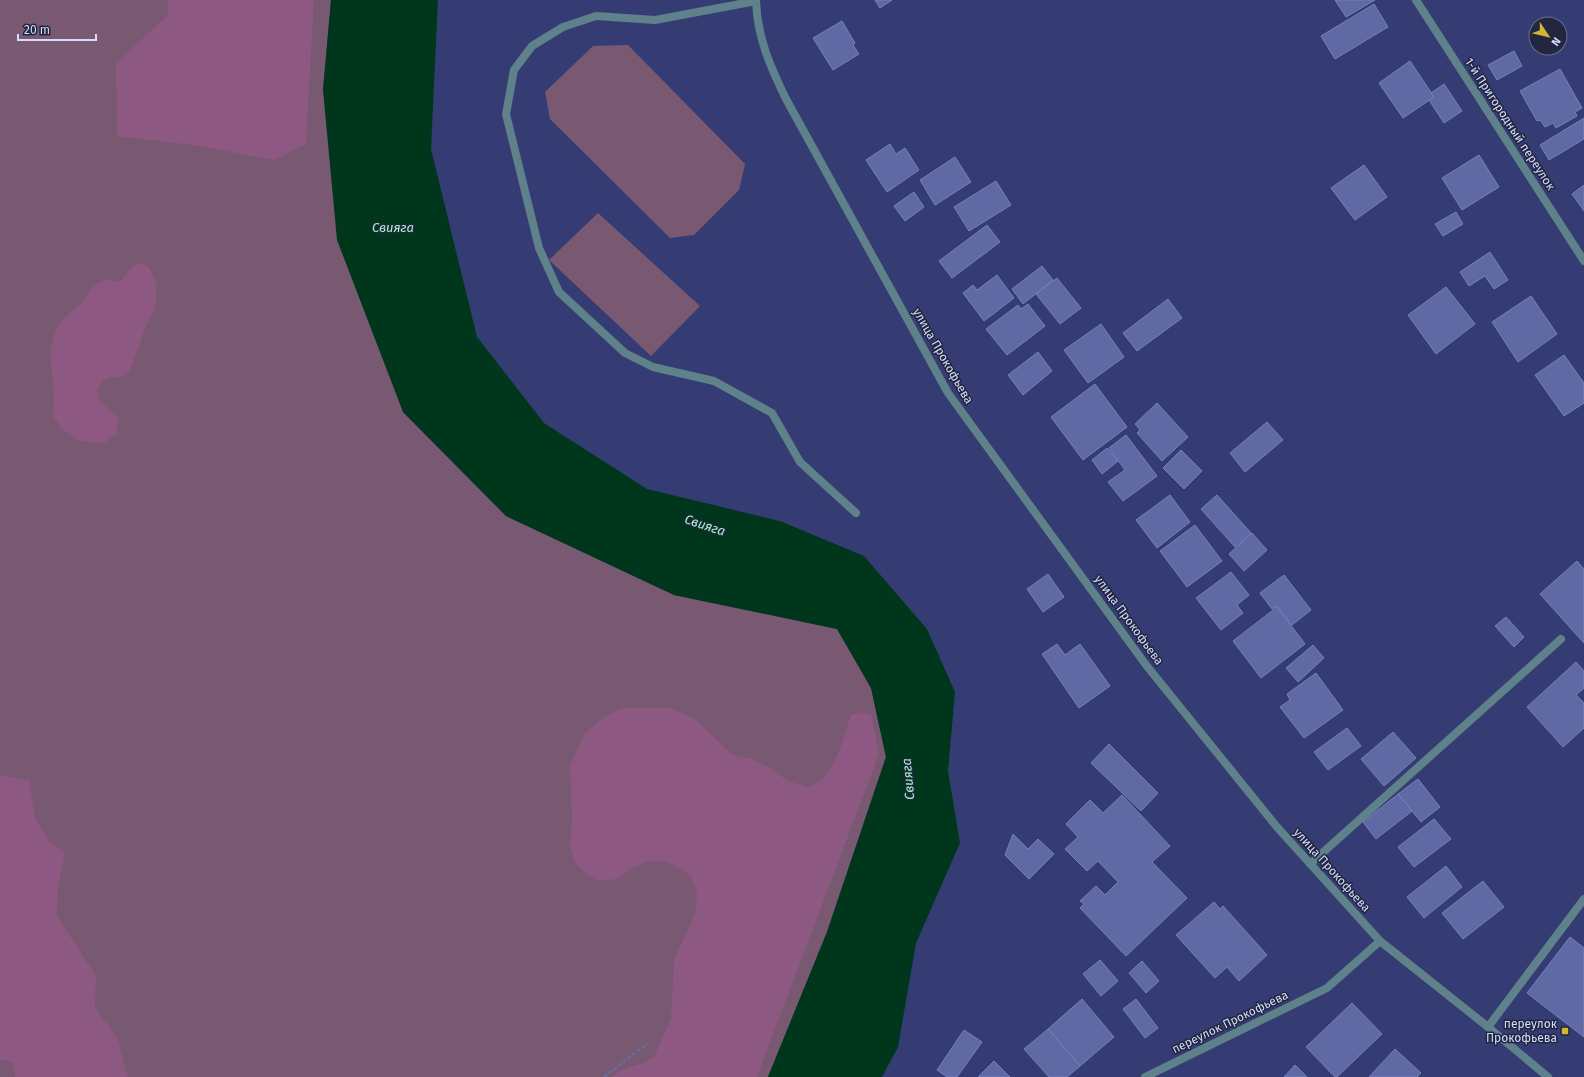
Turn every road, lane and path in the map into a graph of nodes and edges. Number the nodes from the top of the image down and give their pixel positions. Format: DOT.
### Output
graph roads {
  1 [pos="756,0"];
  2 [pos="1416,0"];
  3 [pos="1584,261"];
  4 [pos="856,513"];
  5 [pos="1561,639"];
  6 [pos="1310,864"];
  7 [pos="1584,899"];
  8 [pos="1380,941"];
  9 [pos="1488,1027"];
  10 [pos="648,1043"];
  11 [pos="604,1077"];
  12 [pos="1145,1077"];
  13 [pos="1548,1077"];
  1 -- 4 [label="street"];
  1 -- 6 [label="street, улица Прокофьева"];
  2 -- 3 [label="street, 1-й Пригородный переулок"];
  5 -- 6 [label="street"];
  6 -- 8 [label="street, улица Прокофьева"];
  7 -- 9 [label="street"];
  8 -- 9 [label="street, улица Прокофьева"];
  8 -- 12 [label="street, переулок Прокофьева"];
  9 -- 13 [label="street, улица Прокофьева"];
  10 -- 11 [label="path"];
}
